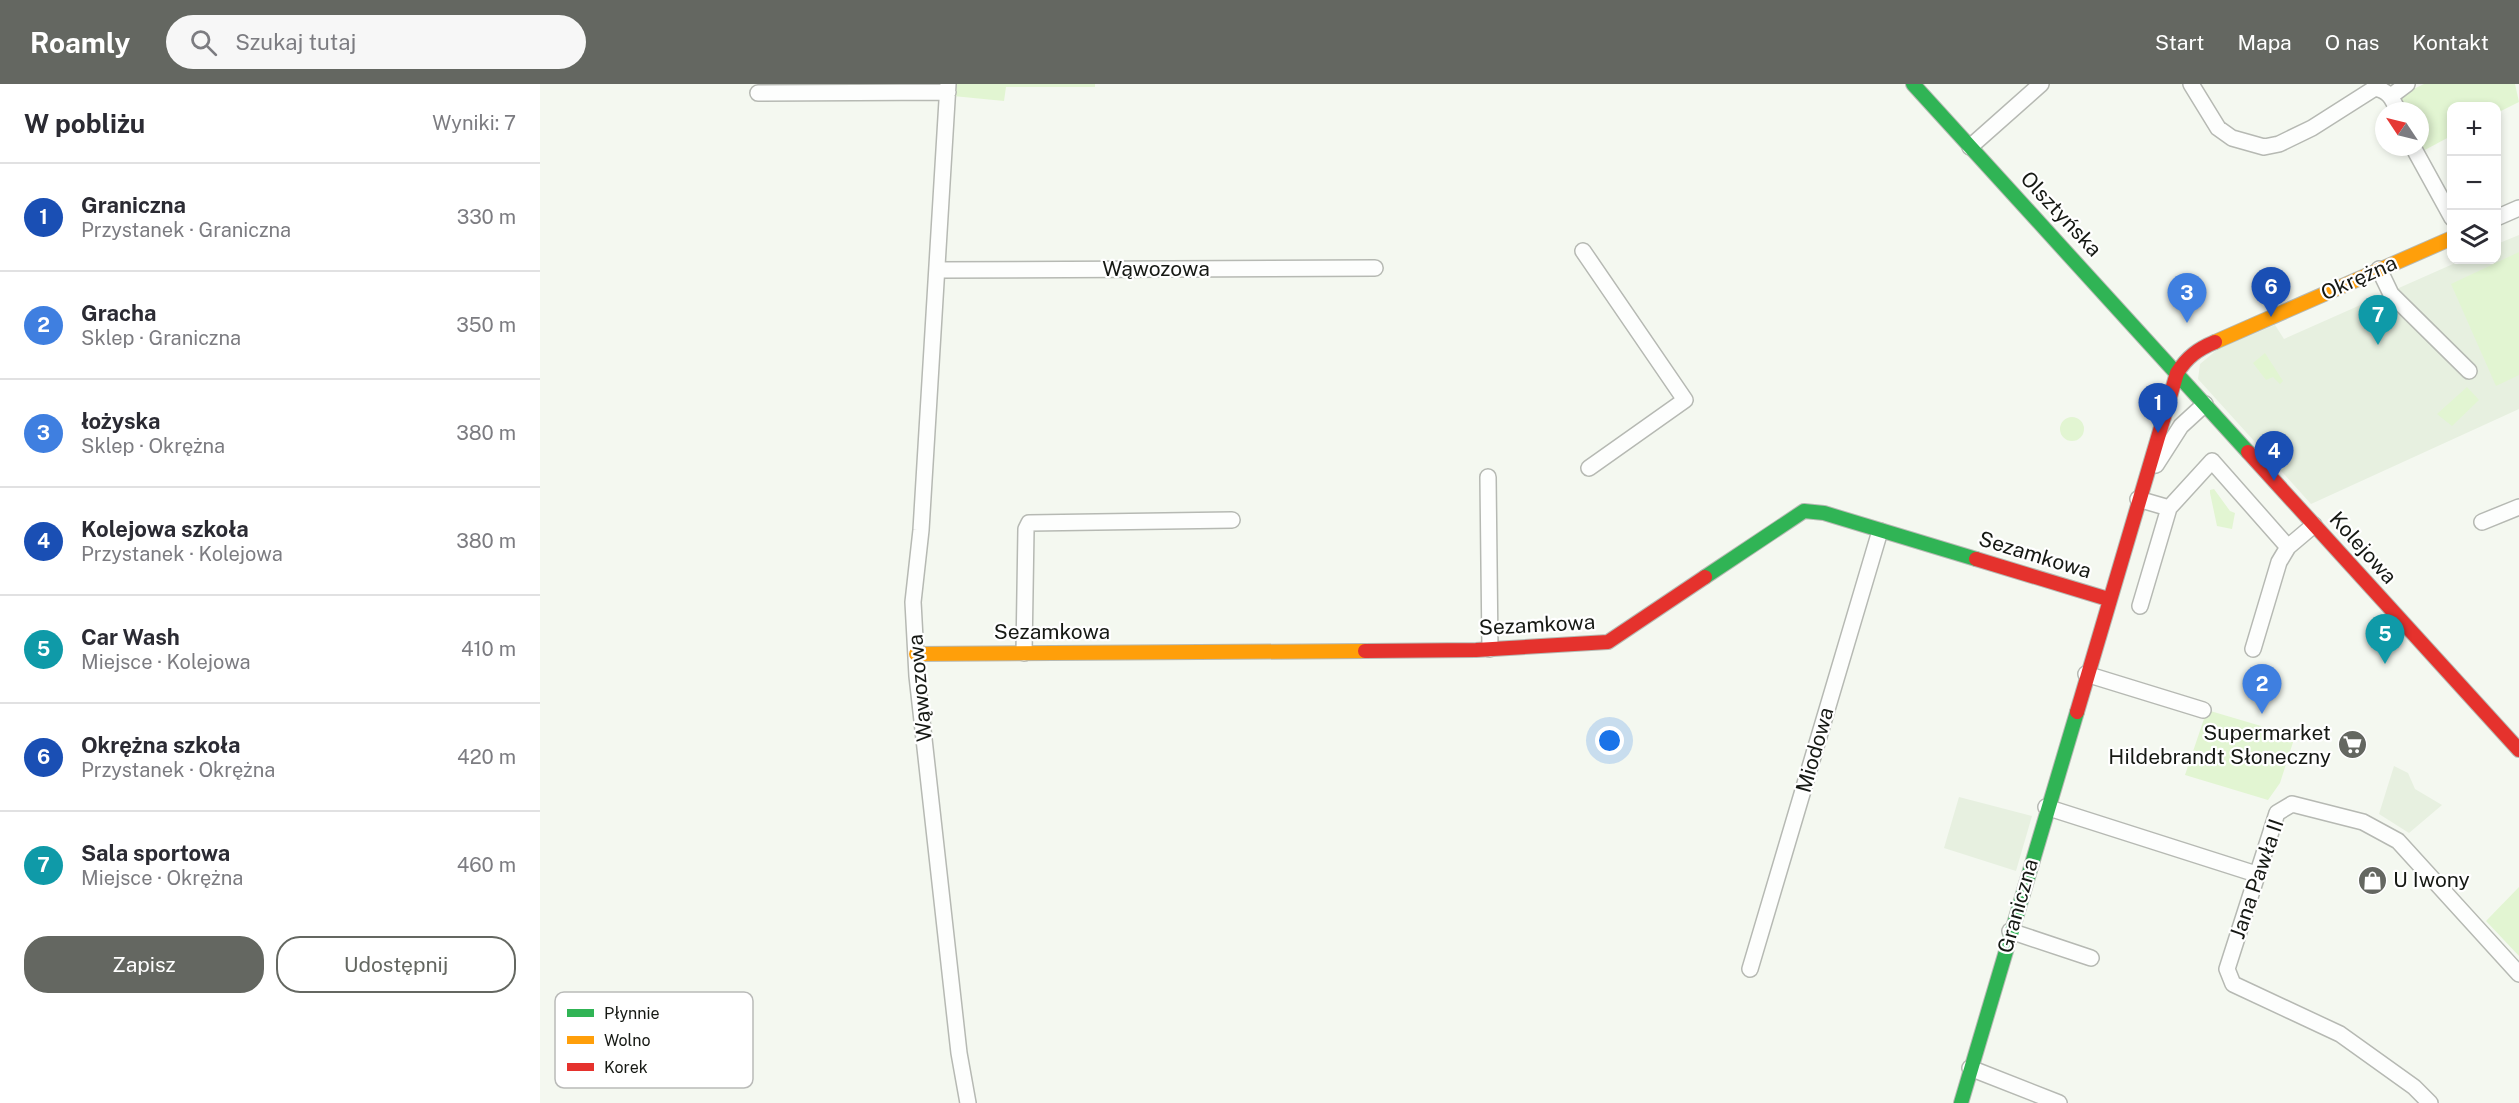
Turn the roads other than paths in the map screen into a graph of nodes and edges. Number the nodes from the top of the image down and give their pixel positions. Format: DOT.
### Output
graph roads {
  1 [pos="1913,84"];
  2 [pos="2041,84"];
  3 [pos="2191,84"];
  4 [pos="2407,84"];
  5 [pos="948,88"];
  6 [pos="2362,90"];
  7 [pos="758,93"];
  8 [pos="2391,96"];
  9 [pos="2394,102"];
  10 [pos="1970,147"];
  11 [pos="2418,156"];
  12 [pos="2519,208"];
  13 [pos="2447,211"];
  14 [pos="2501,216"];
  15 [pos="2447,240"];
  16 [pos="1583,251"];
  17 [pos="1375,268"];
  18 [pos="2379,269"];
  19 [pos="937,270"];
  20 [pos="2469,371"];
  21 [pos="2177,374"];
  22 [pos="2205,404"];
  23 [pos="1588,468"];
  24 [pos="1488,477"];
  25 [pos="2139,495"];
  26 [pos="2519,507"];
  27 [pos="2169,508"];
  28 [pos="1232,520"];
  29 [pos="2482,522"];
  30 [pos="2314,525"];
  31 [pos="1880,531"];
  32 [pos="2288,547"];
  33 [pos="2108,599"];
  34 [pos="2140,606"];
  35 [pos="1490,649"];
  36 [pos="2253,649"];
  37 [pos="1024,653"];
  38 [pos="916,654"];
  39 [pos="2086,674"];
  40 [pos="2203,711"];
  41 [pos="2519,750"];
  42 [pos="2046,807"];
  43 [pos="2256,874"];
  44 [pos="2010,931"];
  45 [pos="2091,958"];
  46 [pos="1750,969"];
  47 [pos="2519,974"];
  48 [pos="1970,1068"];
  49 [pos="968,1103"];
  50 [pos="1961,1103"];
  51 [pos="2059,1103"];
  52 [pos="2430,1103"];
  1 -- 10 [label="street, Olsztyńska"];
  2 -- 10 [label="street"];
  3 -- 6 [label="street"];
  4 -- 8 [label="street"];
  5 -- 7 [label="street, Wąwozowa"];
  5 -- 19 [label="street, Wąwozowa"];
  6 -- 8 [label="street"];
  8 -- 9 [label="street"];
  10 -- 21 [label="street, Olsztyńska"];
  11 -- 13 [label="street"];
  12 -- 14 [label="street"];
  15 -- 18 [label="street, Okrężna"];
  16 -- 23 [label="street"];
  17 -- 19 [label="street, Wąwozowa"];
  18 -- 20 [label="street"];
  18 -- 21 [label="street, Okrężna"];
  19 -- 38 [label="street, Wąwozowa"];
  21 -- 22 [label="street, Kolejowa"];
  21 -- 25 [label="street, Graniczna"];
  22 -- 25 [label="street, Graniczna"];
  22 -- 30 [label="street, Kolejowa"];
  24 -- 35 [label="street"];
  25 -- 27 [label="street"];
  25 -- 33 [label="street, Graniczna"];
  26 -- 29 [label="street"];
  27 -- 32 [label="street"];
  27 -- 34 [label="street"];
  28 -- 37 [label="street"];
  30 -- 32 [label="street"];
  30 -- 41 [label="street, Kolejowa"];
  31 -- 33 [label="street, Sezamkowa"];
  31 -- 35 [label="street, Sezamkowa"];
  31 -- 46 [label="street, Miodowa"];
  32 -- 36 [label="street"];
  33 -- 39 [label="street, Graniczna"];
  35 -- 37 [label="street, Sezamkowa"];
  37 -- 38 [label="street, Sezamkowa"];
  38 -- 49 [label="street, Wąwozowa"];
  39 -- 40 [label="street"];
  39 -- 42 [label="street, Graniczna"];
  42 -- 43 [label="street"];
  42 -- 44 [label="street, Graniczna"];
  43 -- 47 [label="street, Jana Pawła II"];
  43 -- 52 [label="street, Jana Pawła II"];
  44 -- 45 [label="street"];
  44 -- 48 [label="street, Graniczna"];
  48 -- 50 [label="street, Graniczna"];
  48 -- 51 [label="street"];
}
